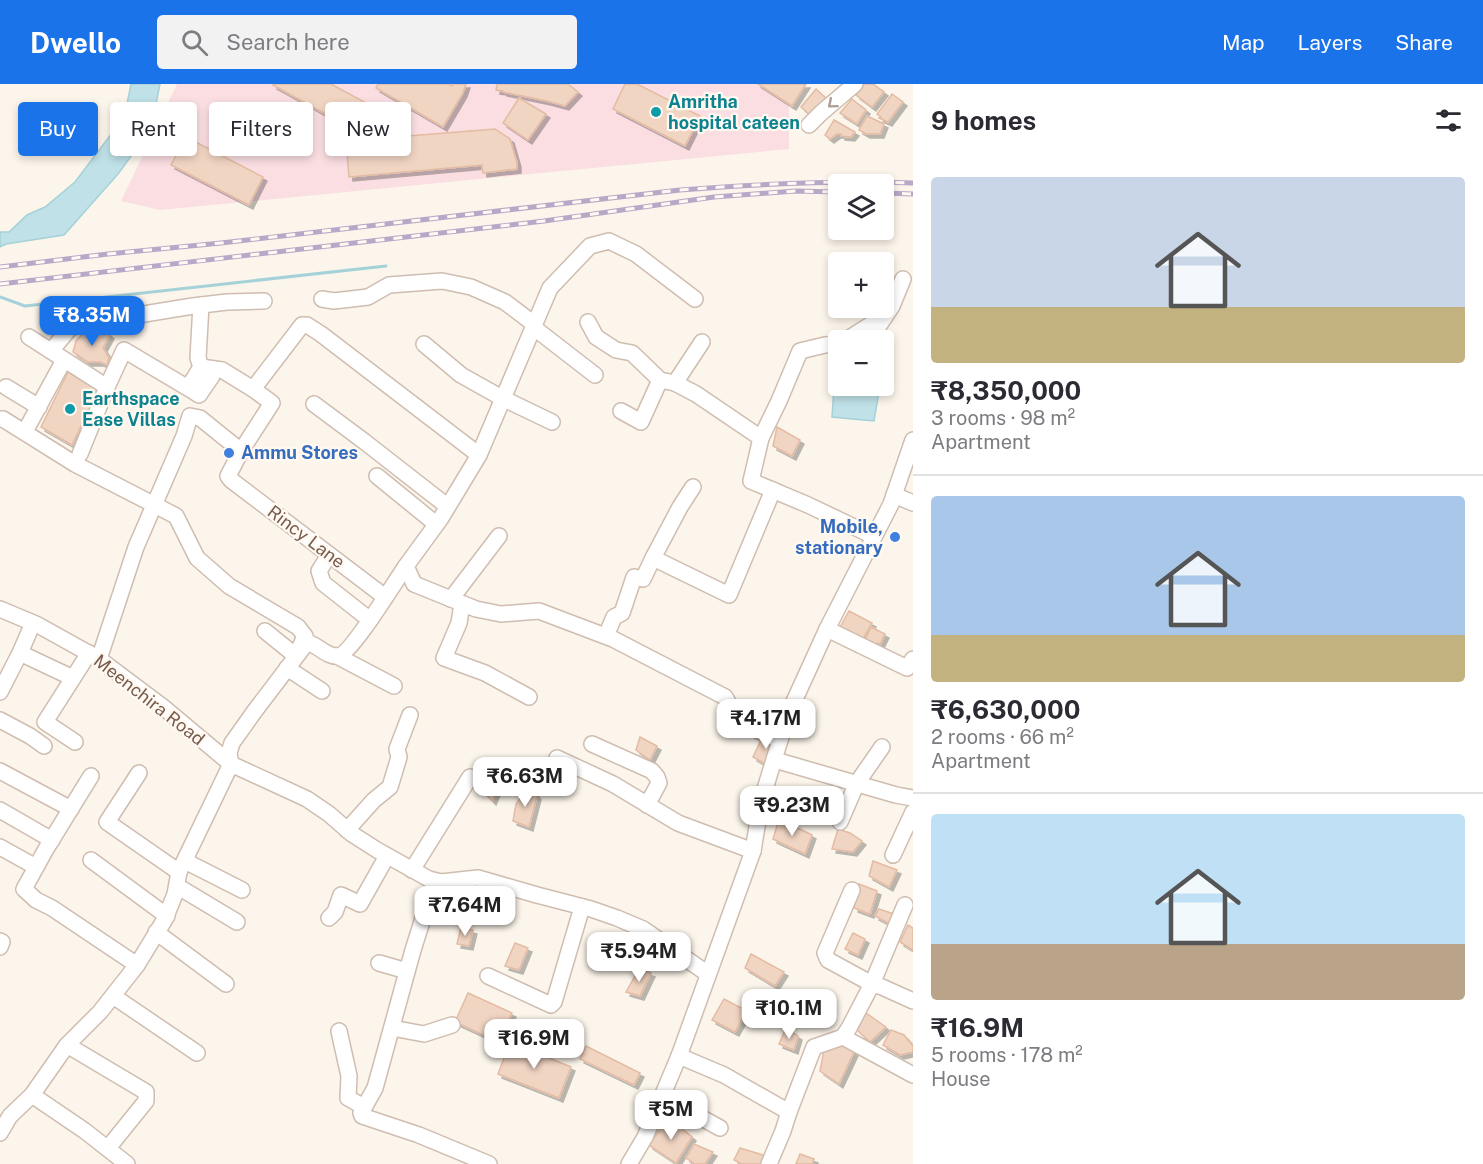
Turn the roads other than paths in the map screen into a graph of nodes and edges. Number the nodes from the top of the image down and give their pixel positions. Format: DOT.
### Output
graph roads {
  1 [pos="855,84"];
  2 [pos="809,125"];
  3 [pos="903,279"];
  4 [pos="322,299"];
  5 [pos="695,299"];
  6 [pos="264,301"];
  7 [pos="201,305"];
  8 [pos="588,322"];
  9 [pos="533,325"];
  10 [pos="865,330"];
  11 [pos="29,337"];
  12 [pos="702,342"];
  13 [pos="424,344"];
  14 [pos="828,345"];
  15 [pos="51,351"];
  16 [pos="64,360"];
  17 [pos="207,368"];
  18 [pos="596,375"];
  19 [pos="668,381"];
  20 [pos="6,387"];
  21 [pos="107,387"];
  22 [pos="253,389"];
  23 [pos="502,398"];
  24 [pos="314,404"];
  25 [pos="39,407"];
  26 [pos="621,411"];
  27 [pos="0,419"];
  28 [pos="552,422"];
  29 [pos="28,426"];
  30 [pos="761,438"];
  31 [pos="913,440"];
  32 [pos="241,451"];
  33 [pos="80,454"];
  34 [pos="479,455"];
  35 [pos="377,476"];
  36 [pos="693,487"];
  37 [pos="773,490"];
  38 [pos="894,495"];
  39 [pos="913,502"];
  40 [pos="154,505"];
  41 [pos="447,506"];
  42 [pos="436,524"];
  43 [pos="499,536"];
  44 [pos="873,536"];
  45 [pos="329,555"];
  46 [pos="653,558"];
  47 [pos="406,566"];
  48 [pos="385,597"];
  49 [pos="457,601"];
  50 [pos="0,609"];
  51 [pos="370,620"];
  52 [pos="33,623"];
  53 [pos="827,629"];
  54 [pos="265,632"];
  55 [pos="606,636"];
  56 [pos="20,652"];
  57 [pos="94,656"];
  58 [pos="337,656"];
  59 [pos="292,662"];
  60 [pos="6,666"];
  61 [pos="911,667"];
  62 [pos="73,678"];
  63 [pos="394,686"];
  64 [pos="322,691"];
  65 [pos="0,692"];
  66 [pos="529,697"];
  67 [pos="410,715"];
  68 [pos="0,720"];
  69 [pos="780,740"];
  70 [pos="75,742"];
  71 [pos="592,744"];
  72 [pos="44,746"];
  73 [pos="882,747"];
  74 [pos="557,758"];
  75 [pos="775,760"];
  76 [pos="231,764"];
  77 [pos="0,771"];
  78 [pos="139,773"];
  79 [pos="91,776"];
  80 [pos="470,777"];
  81 [pos="858,783"];
  82 [pos="913,798"];
  83 [pos="647,805"];
  84 [pos="71,809"];
  85 [pos="0,810"];
  86 [pos="913,812"];
  87 [pos="840,822"];
  88 [pos="348,830"];
  89 [pos="52,840"];
  90 [pos="0,847"];
  91 [pos="753,852"];
  92 [pos="893,855"];
  93 [pos="387,856"];
  94 [pos="91,860"];
  95 [pos="36,867"];
  96 [pos="412,870"];
  97 [pos="180,873"];
  98 [pos="441,882"];
  99 [pos="242,890"];
  100 [pos="852,890"];
  101 [pos="905,905"];
  102 [pos="582,907"];
  103 [pos="166,916"];
  104 [pos="329,918"];
  105 [pos="237,922"];
  106 [pos="156,932"];
  107 [pos="0,941"];
  108 [pos="0,947"];
  109 [pos="379,963"];
  110 [pos="137,965"];
  111 [pos="407,971"];
  112 [pos="708,974"];
  113 [pos="488,976"];
  114 [pos="226,984"];
  115 [pos="872,984"];
  116 [pos="113,996"];
  117 [pos="913,1001"];
  118 [pos="452,1025"];
  119 [pos="392,1028"];
  120 [pos="339,1031"];
  121 [pos="843,1037"];
  122 [pos="67,1045"];
  123 [pos="197,1053"];
  124 [pos="679,1056"];
  125 [pos="913,1075"];
  126 [pos="32,1095"];
  127 [pos="662,1096"];
  128 [pos="364,1107"];
  129 [pos="789,1112"];
  130 [pos="5,1113"];
  131 [pos="720,1128"];
  132 [pos="0,1133"];
  133 [pos="108,1148"];
  134 [pos="127,1164"];
  135 [pos="489,1164"];
  136 [pos="629,1164"];
  137 [pos="769,1164"];
  1 -- 2 [label="street, one-way"];
  3 -- 10 [label="street"];
  4 -- 9 [label="street"];
  5 -- 9 [label="street"];
  6 -- 7 [label="street"];
  7 -- 15 [label="street"];
  7 -- 17 [label="street"];
  8 -- 19 [label="street"];
  9 -- 18 [label="street"];
  9 -- 23 [label="street"];
  11 -- 15 [label="street"];
  12 -- 19 [label="street"];
  13 -- 23 [label="street"];
  14 -- 30 [label="street"];
  15 -- 16 [label="street"];
  16 -- 21 [label="street"];
  16 -- 25 [label="street"];
  17 -- 21 [label="street"];
  17 -- 22 [label="street"];
  19 -- 26 [label="street"];
  19 -- 30 [label="street"];
  20 -- 25 [label="street"];
  21 -- 33 [label="street"];
  22 -- 32 [label="street"];
  22 -- 34 [label="street"];
  23 -- 28 [label="street"];
  23 -- 34 [label="street"];
  24 -- 41 [label="street"];
  25 -- 29 [label="street"];
  27 -- 40 [label="street"];
  30 -- 37 [label="street"];
  31 -- 38 [label="street"];
  32 -- 40 [label="street"];
  32 -- 45 [label="street, Rincy Lane"];
  34 -- 41 [label="street"];
  35 -- 42 [label="street"];
  36 -- 46 [label="street"];
  37 -- 44 [label="street"];
  37 -- 46 [label="street"];
  38 -- 39 [label="street"];
  38 -- 44 [label="street"];
  40 -- 57 [label="street"];
  40 -- 59 [label="street"];
  41 -- 42 [label="street"];
  42 -- 47 [label="street"];
  43 -- 49 [label="street"];
  44 -- 53 [label="street"];
  45 -- 48 [label="street, Rincy Lane"];
  45 -- 51 [label="street"];
  46 -- 55 [label="street"];
  47 -- 48 [label="street"];
  47 -- 49 [label="street"];
  48 -- 51 [label="street"];
  49 -- 55 [label="street"];
  49 -- 66 [label="street"];
  50 -- 52 [label="street, Meenchira Road"];
  51 -- 58 [label="street"];
  52 -- 56 [label="street"];
  52 -- 57 [label="street, Meenchira Road"];
  53 -- 61 [label="street"];
  53 -- 69 [label="street"];
  54 -- 59 [label="street"];
  55 -- 69 [label="street"];
  56 -- 60 [label="street"];
  56 -- 62 [label="street"];
  57 -- 62 [label="street"];
  57 -- 76 [label="street, Meenchira Road"];
  58 -- 59 [label="street"];
  58 -- 63 [label="street"];
  59 -- 64 [label="street"];
  59 -- 76 [label="street"];
  60 -- 65 [label="street"];
  62 -- 70 [label="street"];
  67 -- 88 [label="street"];
  68 -- 72 [label="street"];
  69 -- 75 [label="street"];
  71 -- 83 [label="street"];
  73 -- 81 [label="street"];
  74 -- 83 [label="street"];
  75 -- 81 [label="street"];
  75 -- 91 [label="street"];
  76 -- 88 [label="street, Meenchira Road"];
  76 -- 97 [label="street"];
  77 -- 84 [label="street"];
  78 -- 97 [label="street"];
  79 -- 84 [label="street"];
  80 -- 96 [label="street"];
  81 -- 82 [label="street"];
  81 -- 87 [label="street"];
  83 -- 91 [label="street"];
  84 -- 89 [label="street"];
  85 -- 89 [label="street"];
  86 -- 92 [label="street"];
  88 -- 93 [label="street, Meenchira Road"];
  89 -- 95 [label="street"];
  90 -- 95 [label="street"];
  91 -- 112 [label="street"];
  93 -- 96 [label="street, Meenchira Road"];
  93 -- 104 [label="street"];
  94 -- 103 [label="street"];
  95 -- 110 [label="street"];
  96 -- 98 [label="street, Meenchira Road"];
  97 -- 99 [label="street"];
  97 -- 103 [label="street"];
  97 -- 105 [label="street"];
  98 -- 102 [label="street"];
  98 -- 111 [label="street"];
  100 -- 115 [label="street"];
  101 -- 115 [label="street"];
  102 -- 112 [label="street"];
  102 -- 113 [label="street"];
  103 -- 106 [label="street"];
  106 -- 110 [label="street"];
  106 -- 114 [label="street"];
  107 -- 108 [label="street"];
  109 -- 111 [label="street"];
  110 -- 116 [label="street"];
  111 -- 119 [label="street"];
  112 -- 124 [label="street"];
  115 -- 117 [label="street"];
  115 -- 121 [label="street"];
  116 -- 122 [label="street"];
  116 -- 123 [label="street"];
  118 -- 119 [label="street"];
  119 -- 128 [label="street"];
  120 -- 128 [label="street"];
  121 -- 125 [label="street"];
  121 -- 129 [label="street"];
  122 -- 126 [label="street"];
  122 -- 133 [label="street"];
  124 -- 127 [label="street"];
  124 -- 129 [label="street"];
  126 -- 130 [label="street"];
  126 -- 133 [label="street"];
  127 -- 131 [label="street"];
  127 -- 136 [label="street"];
  128 -- 135 [label="street"];
  129 -- 137 [label="street"];
  130 -- 132 [label="street"];
  133 -- 134 [label="street"];
}
